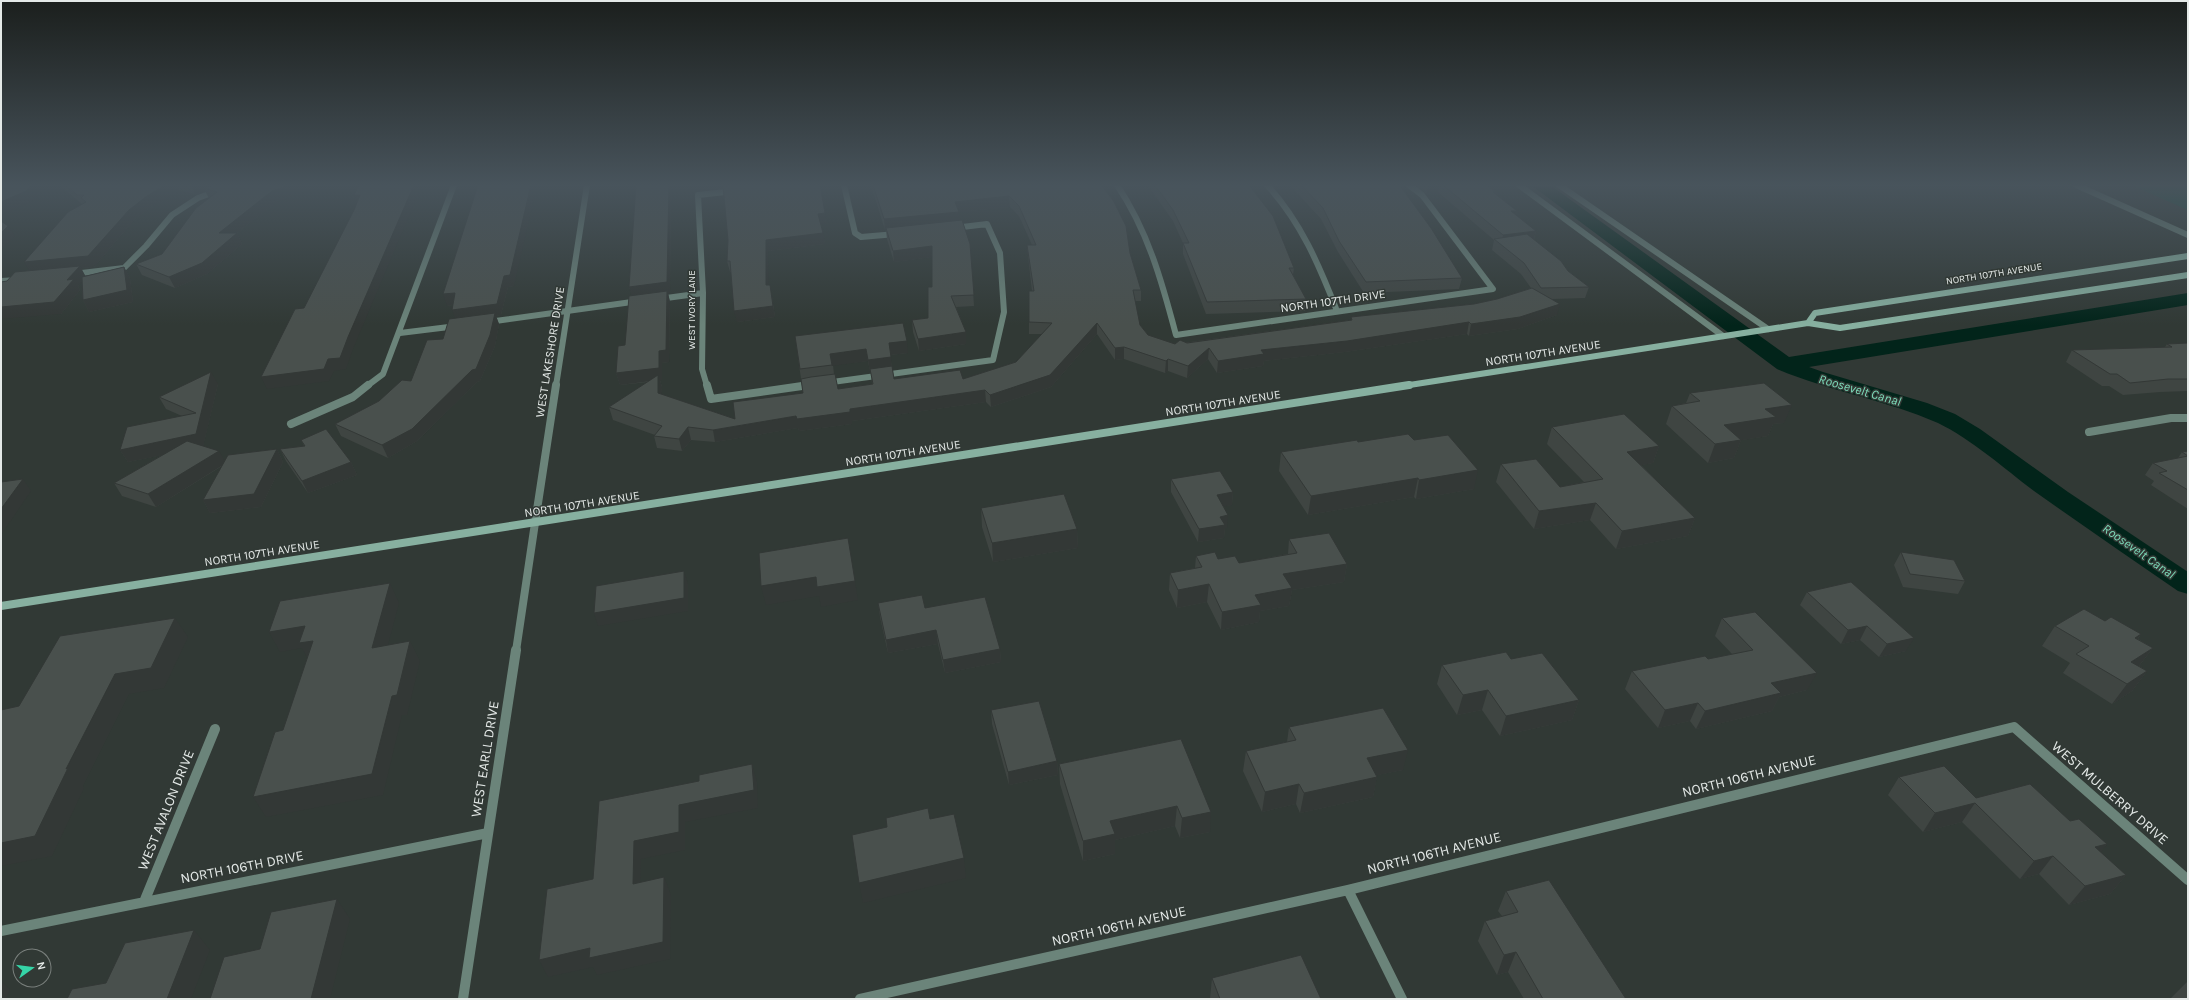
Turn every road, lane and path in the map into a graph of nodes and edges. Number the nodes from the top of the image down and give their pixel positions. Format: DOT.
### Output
graph roads {
  1 [pos="158,232"];
  2 [pos="437,232"];
  3 [pos="580,232"];
  4 [pos="700,232"];
  5 [pos="855,232"];
  6 [pos="990,232"];
  7 [pos="1145,232"];
  8 [pos="1303,232"];
  9 [pos="1450,232"];
  10 [pos="1582,232"];
  11 [pos="1625,232"];
  12 [pos="900,233"];
  13 [pos="2188,256"];
  14 [pos="63,275"];
  15 [pos="2188,275"];
  16 [pos="24,279"];
  17 [pos="1,281"];
  18 [pos="703,293"];
  19 [pos="569,311"];
  20 [pos="1337,312"];
  21 [pos="477,323"];
  22 [pos="1808,323"];
  23 [pos="461,325"];
  24 [pos="1765,330"];
  25 [pos="400,333"];
  26 [pos="1723,336"];
  27 [pos="2188,418"];
  28 [pos="291,424"];
  29 [pos="2089,432"];
  30 [pos="535,523"];
  31 [pos="1,606"];
  32 [pos="2014,727"];
  33 [pos="215,729"];
  34 [pos="488,833"];
  35 [pos="2188,880"];
  36 [pos="1348,890"];
  37 [pos="144,902"];
  38 [pos="1,931"];
  39 [pos="463,999"];
  40 [pos="860,999"];
  41 [pos="1402,999"];
  1 -- 14 [label="street"];
  2 -- 25 [label="street"];
  3 -- 19 [label="street, WEST LAKESHORE DRIVE"];
  4 -- 18 [label="street, WEST IVORY LANE"];
  5 -- 12 [label="street"];
  6 -- 18 [label="street, WEST IVORY LANE"];
  7 -- 20 [label="street, NORTH 107TH DRIVE"];
  8 -- 20 [label="street"];
  9 -- 20 [label="street, NORTH 107TH DRIVE"];
  10 -- 26 [label="street"];
  11 -- 24 [label="street"];
  13 -- 22 [label="main road, NORTH 107TH AVENUE"];
  15 -- 22 [label="main road, NORTH 107TH AVENUE"];
  16 -- 17 [label="street"];
  18 -- 19 [label="street"];
  19 -- 21 [label="street"];
  19 -- 30 [label="street, WEST LAKESHORE DRIVE"];
  22 -- 24 [label="main road, NORTH 107TH AVENUE"];
  23 -- 25 [label="street"];
  24 -- 26 [label="main road, NORTH 107TH AVENUE"];
  25 -- 28 [label="street"];
  26 -- 30 [label="main road, NORTH 107TH AVENUE"];
  27 -- 29 [label="street"];
  30 -- 31 [label="main road, NORTH 107TH AVENUE"];
  30 -- 34 [label="street, WEST EARLL DRIVE"];
  32 -- 35 [label="street, WEST MULBERRY DRIVE"];
  32 -- 36 [label="street, NORTH 106TH AVENUE"];
  33 -- 37 [label="street, WEST AVALON DRIVE"];
  34 -- 37 [label="street, NORTH 106TH DRIVE"];
  34 -- 39 [label="street, WEST EARLL DRIVE"];
  36 -- 40 [label="street, NORTH 106TH AVENUE"];
  36 -- 41 [label="street"];
  37 -- 38 [label="street, NORTH 106TH DRIVE"];
}
